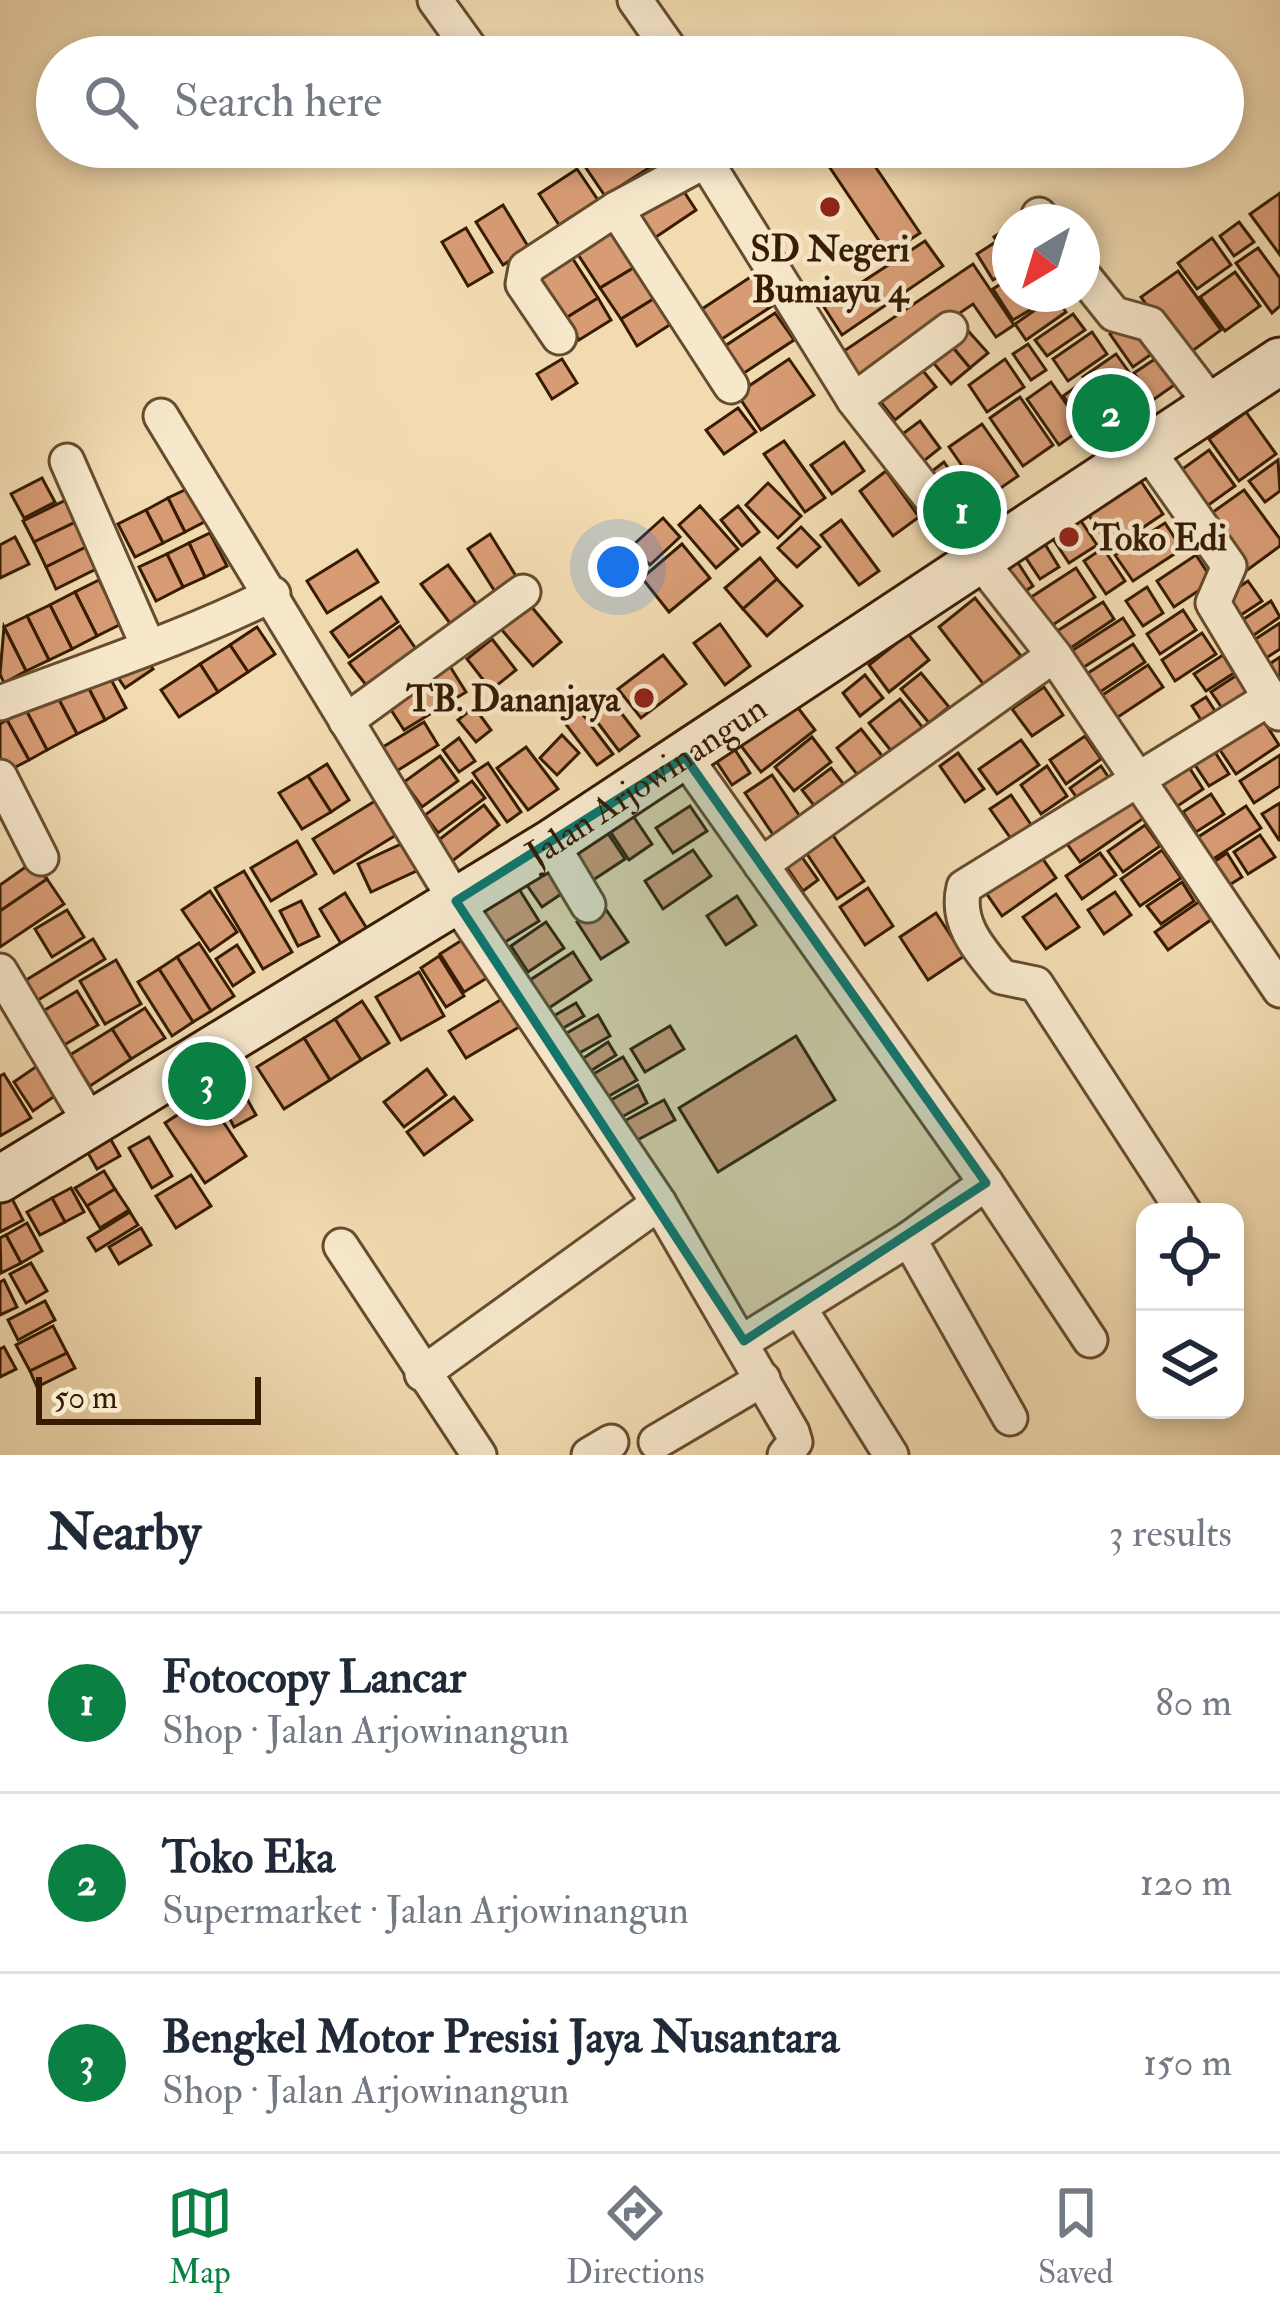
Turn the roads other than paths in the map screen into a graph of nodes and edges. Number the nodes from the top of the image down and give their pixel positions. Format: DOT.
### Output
graph roads {
  1 [pos="435,0"];
  2 [pos="635,0"];
  3 [pos="461,36"];
  4 [pos="660,36"];
  5 [pos="679,168"];
  6 [pos="710,168"];
  7 [pos="616,209"];
  8 [pos="1100,296"];
  9 [pos="950,328"];
  10 [pos="559,337"];
  11 [pos="1280,361"];
  12 [pos="730,386"];
  13 [pos="854,400"];
  14 [pos="1213,406"];
  15 [pos="161,416"];
  16 [pos="1145,448"];
  17 [pos="67,461"];
  18 [pos="981,563"];
  19 [pos="523,592"];
  20 [pos="273,594"];
  21 [pos="148,646"];
  22 [pos="1054,656"];
  23 [pos="0,703"];
  24 [pos="1275,707"];
  25 [pos="346,721"];
  26 [pos="685,757"];
  27 [pos="0,777"];
  28 [pos="1140,778"];
  29 [pos="551,843"];
  30 [pos="41,858"];
  31 [pos="761,865"];
  32 [pos="457,901"];
  33 [pos="588,905"];
  34 [pos="0,971"];
  35 [pos="1280,990"];
  36 [pos="91,1124"];
  37 [pos="0,1179"];
  38 [pos="986,1183"];
  39 [pos="659,1203"];
  40 [pos="1178,1203"];
  41 [pos="909,1239"];
  42 [pos="341,1246"];
  43 [pos="800,1309"];
  44 [pos="1090,1340"];
  45 [pos="744,1341"];
  46 [pos="422,1374"];
  47 [pos="763,1379"];
  48 [pos="1010,1418"];
  49 [pos="656,1442"];
  50 [pos="478,1455"];
  51 [pos="785,1455"];
  52 [pos="891,1455"];
  1 -- 3 [label="street"];
  2 -- 4 [label="street"];
  5 -- 7 [label="street"];
  6 -- 13 [label="street"];
  7 -- 10 [label="street"];
  7 -- 12 [label="street"];
  8 -- 14 [label="street"];
  9 -- 13 [label="street"];
  11 -- 14 [label="main road, Jalan Arjowinangun"];
  13 -- 18 [label="street"];
  14 -- 16 [label="main road, Jalan Arjowinangun"];
  15 -- 20 [label="street"];
  16 -- 18 [label="main road, Jalan Arjowinangun"];
  16 -- 24 [label="street"];
  17 -- 21 [label="street"];
  18 -- 22 [label="street"];
  18 -- 26 [label="main road, Jalan Arjowinangun"];
  19 -- 25 [label="street"];
  20 -- 21 [label="street"];
  20 -- 25 [label="street"];
  21 -- 23 [label="street"];
  22 -- 28 [label="street"];
  22 -- 31 [label="street"];
  24 -- 28 [label="street"];
  25 -- 32 [label="street"];
  26 -- 29 [label="main road, Jalan Arjowinangun"];
  26 -- 31 [label="street"];
  27 -- 30 [label="street"];
  28 -- 35 [label="street"];
  28 -- 40 [label="street"];
  29 -- 32 [label="main road, Jalan Arjowinangun"];
  29 -- 33 [label="street"];
  31 -- 38 [label="street"];
  32 -- 36 [label="main road, Jalan Arjowinangun"];
  32 -- 39 [label="street"];
  34 -- 36 [label="street"];
  36 -- 37 [label="main road, Jalan Arjowinangun"];
  38 -- 41 [label="street"];
  38 -- 44 [label="street"];
  39 -- 45 [label="street"];
  39 -- 46 [label="street"];
  41 -- 43 [label="street"];
  41 -- 48 [label="street"];
  42 -- 46 [label="street"];
  43 -- 45 [label="street"];
  43 -- 52 [label="street"];
  45 -- 47 [label="street"];
  46 -- 50 [label="street"];
  47 -- 49 [label="street"];
  47 -- 51 [label="street"];
}
